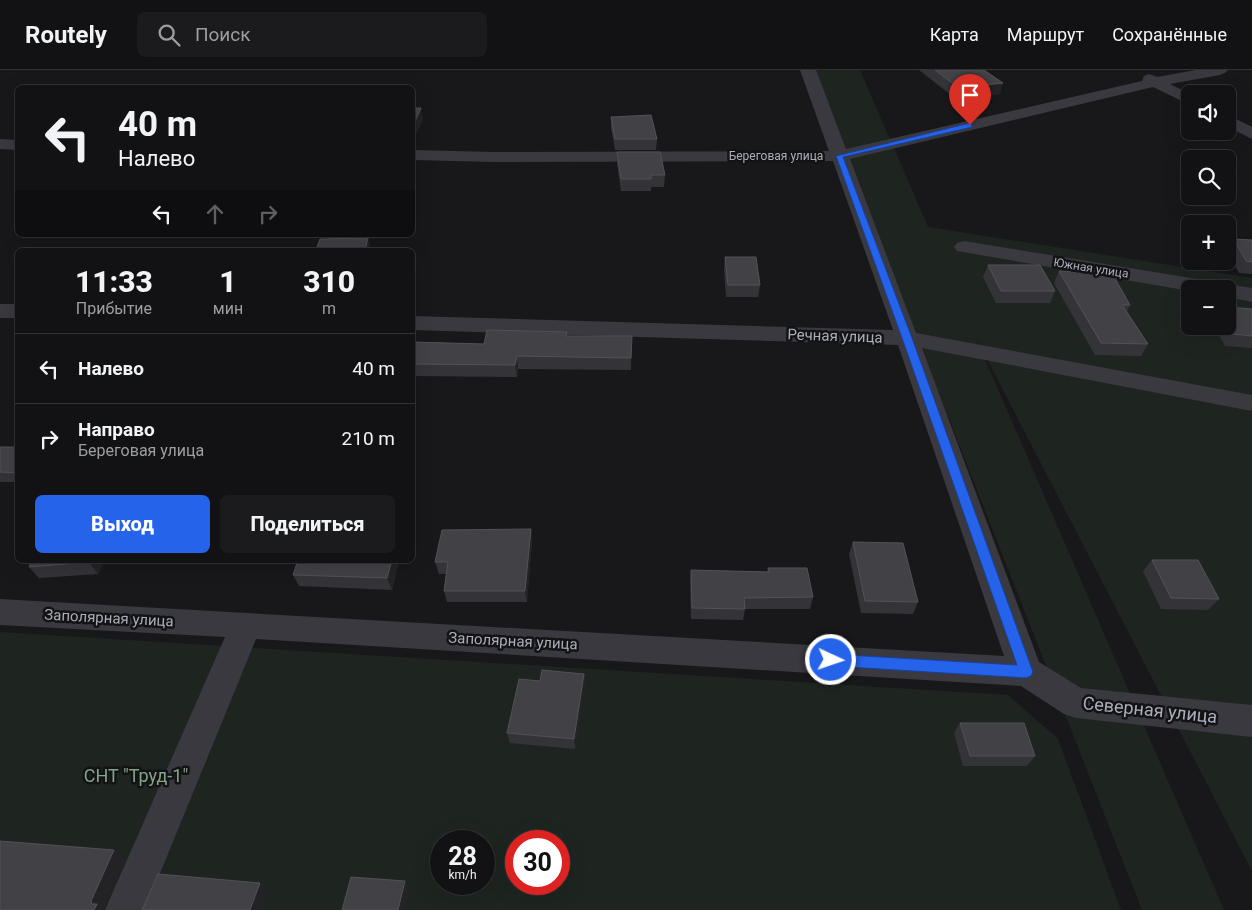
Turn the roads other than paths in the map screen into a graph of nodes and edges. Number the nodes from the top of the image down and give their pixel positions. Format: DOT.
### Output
graph roads {
  1 [pos="808,70"];
  2 [pos="1132,70"];
  3 [pos="1220,70"];
  4 [pos="1156,82"];
  5 [pos="1181,95"];
  6 [pos="1236,125"];
  7 [pos="1252,134"];
  8 [pos="0,144"];
  9 [pos="15,145"];
  10 [pos="415,155"];
  11 [pos="839,156"];
  12 [pos="964,247"];
  13 [pos="1181,283"];
  14 [pos="1236,292"];
  15 [pos="1252,295"];
  16 [pos="0,311"];
  17 [pos="15,311"];
  18 [pos="415,323"];
  19 [pos="907,338"];
  20 [pos="1252,403"];
  21 [pos="0,612"];
  22 [pos="246,625"];
  23 [pos="1026,672"];
  24 [pos="1252,721"];
  25 [pos="125,910"];
  1 -- 11 [label="street"];
  2 -- 4 [label="street"];
  3 -- 4 [label="street, Береговая улица"];
  4 -- 5 [label="street"];
  4 -- 11 [label="street, Береговая улица"];
  6 -- 7 [label="street"];
  8 -- 9 [label="street"];
  10 -- 11 [label="street, Береговая улица"];
  11 -- 19 [label="street"];
  12 -- 13 [label="street, Южная улица"];
  14 -- 15 [label="street"];
  16 -- 17 [label="street"];
  18 -- 19 [label="street, Речная улица"];
  19 -- 20 [label="street, Речная улица"];
  19 -- 23 [label="street"];
  21 -- 22 [label="street, Заполярная улица"];
  22 -- 23 [label="street, Заполярная улица"];
  22 -- 25 [label="street"];
  23 -- 24 [label="street, Северная улица"];
}
